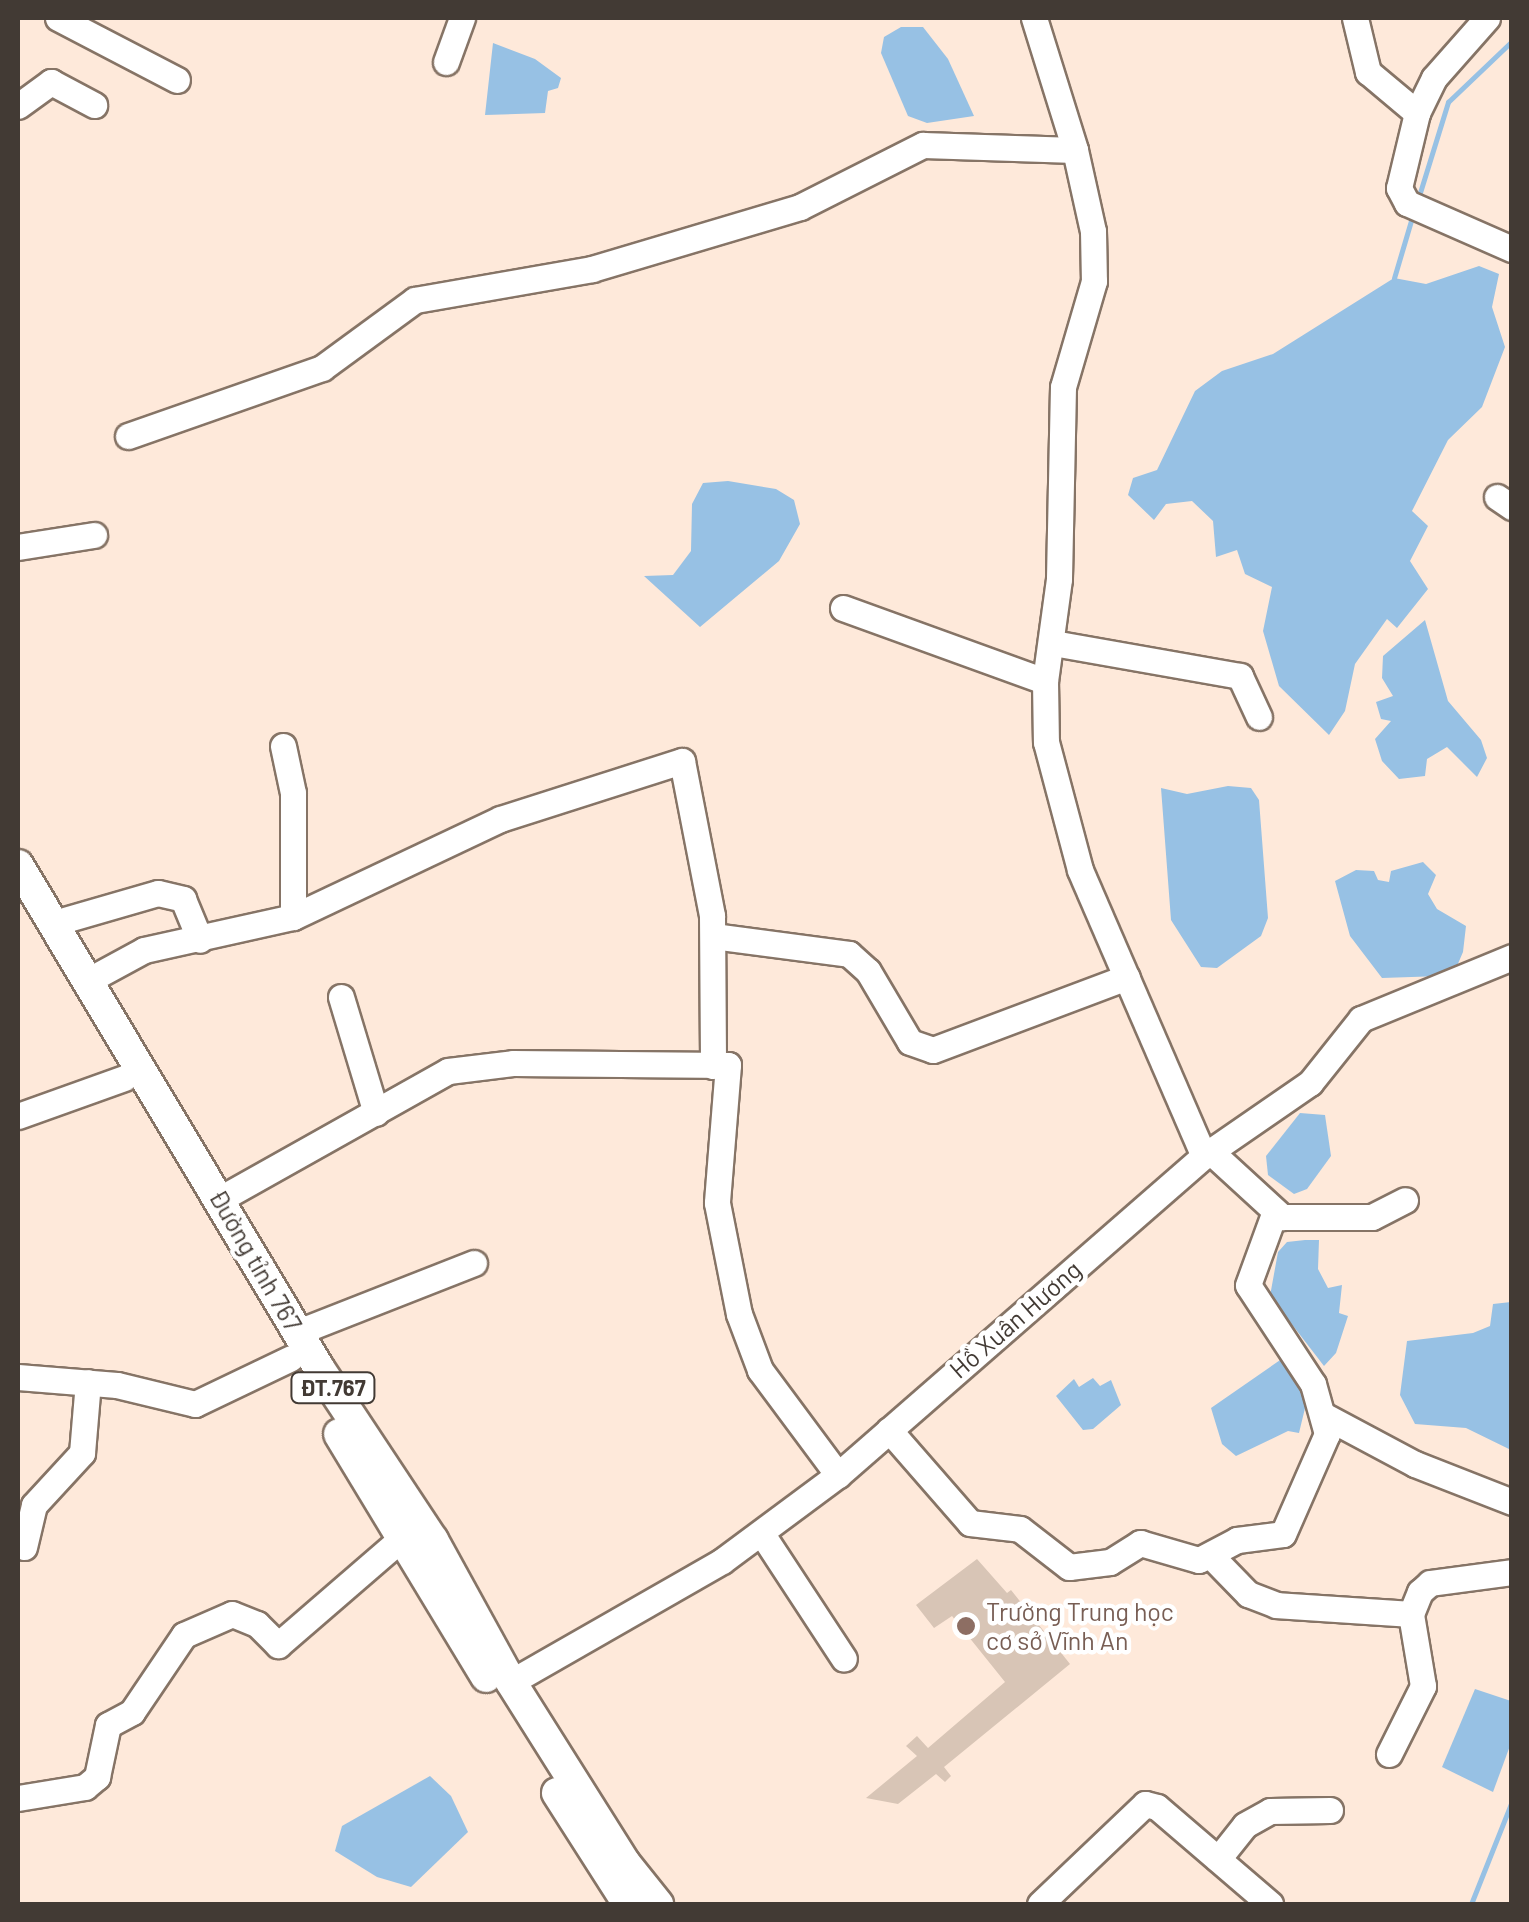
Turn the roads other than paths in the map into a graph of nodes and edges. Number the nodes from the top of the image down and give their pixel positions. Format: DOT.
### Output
graph roads {
  1 [pos="58,18"];
  2 [pos="462,18"];
  3 [pos="1034,18"];
  4 [pos="1355,18"];
  5 [pos="1487,18"];
  6 [pos="446,62"];
  7 [pos="177,80"];
  8 [pos="94,105"];
  9 [pos="18,106"];
  10 [pos="1417,112"];
  11 [pos="1074,150"];
  12 [pos="1512,249"];
  13 [pos="128,436"];
  14 [pos="94,535"];
  15 [pos="18,548"];
  16 [pos="844,608"];
  17 [pos="1054,643"];
  18 [pos="1045,681"];
  19 [pos="1259,717"];
  20 [pos="283,746"];
  21 [pos="18,865"];
  22 [pos="18,902"];
  23 [pos="293,917"];
  24 [pos="54,923"];
  25 [pos="713,936"];
  26 [pos="200,940"];
  27 [pos="1512,957"];
  28 [pos="1127,977"];
  29 [pos="88,981"];
  30 [pos="341,997"];
  31 [pos="713,1066"];
  32 [pos="124,1078"];
  33 [pos="376,1113"];
  34 [pos="18,1116"];
  35 [pos="1207,1153"];
  36 [pos="220,1198"];
  37 [pos="1405,1200"];
  38 [pos="1274,1214"];
  39 [pos="474,1262"];
  40 [pos="294,1345"];
  41 [pos="18,1377"];
  42 [pos="88,1382"];
  43 [pos="323,1391"];
  44 [pos="1325,1416"];
  45 [pos="889,1430"];
  46 [pos="838,1475"];
  47 [pos="1512,1502"];
  48 [pos="762,1534"];
  49 [pos="403,1537"];
  50 [pos="24,1548"];
  51 [pos="1212,1557"];
  52 [pos="1512,1572"];
  53 [pos="1411,1614"];
  54 [pos="844,1659"];
  55 [pos="503,1687"];
  56 [pos="1389,1754"];
  57 [pos="18,1798"];
  58 [pos="1330,1810"];
  59 [pos="1218,1860"];
  60 [pos="628,1904"];
  61 [pos="658,1904"];
  62 [pos="1040,1904"];
  63 [pos="1270,1904"];
  1 -- 7 [label="street"];
  2 -- 6 [label="street"];
  3 -- 11 [label="street"];
  4 -- 10 [label="street"];
  5 -- 10 [label="street"];
  8 -- 9 [label="street"];
  10 -- 12 [label="street"];
  11 -- 13 [label="street"];
  11 -- 17 [label="street"];
  14 -- 15 [label="street"];
  16 -- 18 [label="street"];
  17 -- 18 [label="street"];
  17 -- 19 [label="street"];
  18 -- 28 [label="street"];
  20 -- 23 [label="street"];
  21 -- 24 [label="main road, Đường tỉnh 767 / ĐT.767"];
  22 -- 32 [label="main road, Đường tỉnh 767 / ĐT.767"];
  23 -- 25 [label="street"];
  23 -- 26 [label="street"];
  24 -- 26 [label="street"];
  24 -- 29 [label="main road, Đường tỉnh 767 / ĐT.767"];
  25 -- 28 [label="street"];
  25 -- 31 [label="street"];
  26 -- 29 [label="street"];
  27 -- 35 [label="street, Hồ Xuân Hương"];
  28 -- 35 [label="street"];
  29 -- 36 [label="main road, Đường tỉnh 767 / ĐT.767"];
  30 -- 33 [label="street"];
  31 -- 33 [label="street"];
  31 -- 46 [label="street"];
  32 -- 34 [label="street"];
  32 -- 40 [label="main road, Đường tỉnh 767 / ĐT.767"];
  33 -- 36 [label="street"];
  35 -- 38 [label="street"];
  35 -- 45 [label="street, Hồ Xuân Hương"];
  36 -- 40 [label="main road, Đường tỉnh 767 / ĐT.767"];
  37 -- 38 [label="street"];
  38 -- 44 [label="street"];
  39 -- 40 [label="street"];
  40 -- 42 [label="street"];
  40 -- 43 [label="main road, Đường tỉnh 767 / ĐT.767"];
  41 -- 42 [label="street"];
  42 -- 50 [label="street"];
  43 -- 49 [label="main road, Đường tỉnh 767 / ĐT.767"];
  43 -- 55 [label="main road, Đường tỉnh 767 / ĐT.767"];
  44 -- 47 [label="street"];
  44 -- 51 [label="street"];
  45 -- 46 [label="street, Hồ Xuân Hương"];
  45 -- 51 [label="street"];
  46 -- 48 [label="street, Hồ Xuân Hương"];
  48 -- 54 [label="street"];
  48 -- 55 [label="street, Hồ Xuân Hương"];
  49 -- 55 [label="main road, Đường tỉnh 767 / ĐT.767"];
  49 -- 57 [label="street"];
  51 -- 53 [label="street"];
  52 -- 53 [label="street"];
  53 -- 56 [label="street"];
  55 -- 60 [label="main road, Đường tỉnh 767 / ĐT.767"];
  55 -- 61 [label="main road, Đường tỉnh 767 / ĐT.767"];
  58 -- 59 [label="street"];
  59 -- 62 [label="street"];
  59 -- 63 [label="street"];
}
